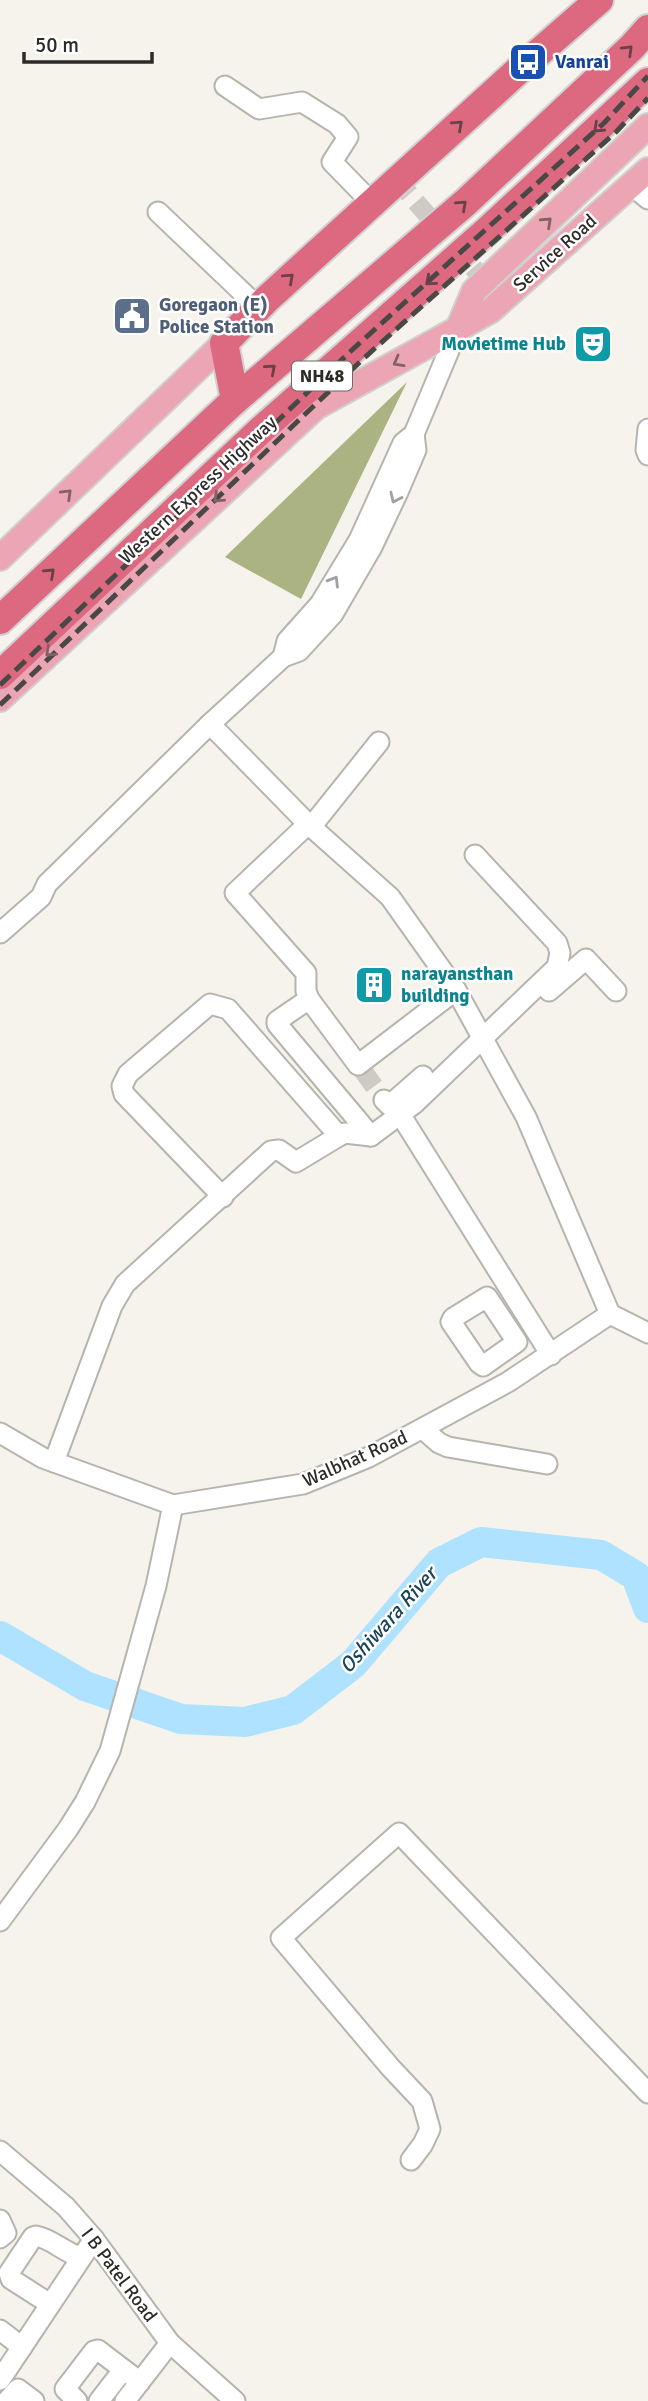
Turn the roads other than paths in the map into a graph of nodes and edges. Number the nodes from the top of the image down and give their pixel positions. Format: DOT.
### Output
graph roads {
  1 [pos="599,0"];
  2 [pos="648,29"];
  3 [pos="648,82"];
  4 [pos="225,86"];
  5 [pos="648,126"];
  6 [pos="642,185"];
  7 [pos="372,203"];
  8 [pos="158,212"];
  9 [pos="259,308"];
  10 [pos="457,329"];
  11 [pos="224,343"];
  12 [pos="235,400"];
  13 [pos="648,429"];
  14 [pos="648,455"];
  15 [pos="0,558"];
  16 [pos="0,620"];
  17 [pos="0,675"];
  18 [pos="0,699"];
  19 [pos="210,724"];
  20 [pos="379,742"];
  21 [pos="309,825"];
  22 [pos="475,855"];
  23 [pos="47,884"];
  24 [pos="0,916"];
  25 [pos="0,933"];
  26 [pos="553,979"];
  27 [pos="456,990"];
  28 [pos="616,991"];
  29 [pos="541,998"];
  30 [pos="309,999"];
  31 [pos="483,1038"];
  32 [pos="423,1076"];
  33 [pos="384,1100"];
  34 [pos="406,1104"];
  35 [pos="340,1136"];
  36 [pos="371,1136"];
  37 [pos="223,1197"];
  38 [pos="610,1314"];
  39 [pos="648,1333"];
  40 [pos="551,1355"];
  41 [pos="494,1359"];
  42 [pos="508,1382"];
  43 [pos="423,1429"];
  44 [pos="0,1433"];
  45 [pos="54,1462"];
  46 [pos="547,1464"];
  47 [pos="173,1505"];
  48 [pos="0,1921"];
  49 [pos="648,2093"];
  50 [pos="0,2151"];
  51 [pos="411,2160"];
  52 [pos="0,2220"];
  53 [pos="0,2238"];
  54 [pos="94,2239"];
  55 [pos="75,2256"];
  56 [pos="0,2283"];
  57 [pos="46,2302"];
  58 [pos="34,2318"];
  59 [pos="11,2338"];
  60 [pos="170,2343"];
  61 [pos="123,2370"];
  62 [pos="0,2380"];
  63 [pos="140,2382"];
  64 [pos="7,2401"];
  65 [pos="34,2401"];
  66 [pos="77,2401"];
  67 [pos="99,2401"];
  68 [pos="125,2401"];
  69 [pos="235,2401"];
  7 -- 1 [label="highway, one-way"];
  12 -- 2 [label="highway, Western Express Highway / NH48, one-way"];
  3 -- 17 [label="highway, Western Express Highway / NH48, one-way"];
  4 -- 7 [label="street"];
  10 -- 5 [label="main road, one-way"];
  6 -- 10 [label="main road, Service Road"];
  9 -- 7 [label="highway, one-way"];
  8 -- 9 [label="street"];
  9 -- 11 [label="highway"];
  10 -- 18 [label="main road, Service Road, one-way"];
  10 -- 19 [label="street"];
  11 -- 12 [label="highway"];
  15 -- 11 [label="main road, one-way"];
  16 -- 12 [label="highway, Western Express Highway / NH48, one-way"];
  13 -- 14 [label="street"];
  19 -- 21 [label="street"];
  19 -- 23 [label="street"];
  20 -- 21 [label="street"];
  21 -- 27 [label="street"];
  21 -- 30 [label="street"];
  22 -- 26 [label="street"];
  23 -- 24 [label="street"];
  23 -- 25 [label="street"];
  26 -- 28 [label="street"];
  26 -- 29 [label="street"];
  26 -- 31 [label="street"];
  27 -- 30 [label="street"];
  27 -- 31 [label="street"];
  30 -- 36 [label="street"];
  31 -- 34 [label="street"];
  31 -- 38 [label="street"];
  32 -- 34 [label="street"];
  33 -- 34 [label="street"];
  34 -- 36 [label="street"];
  34 -- 40 [label="street"];
  35 -- 36 [label="street"];
  35 -- 37 [label="street"];
  35 -- 37 [label="street"];
  37 -- 45 [label="street"];
  38 -- 39 [label="street"];
  38 -- 40 [label="street, Walbhat Road"];
  40 -- 42 [label="street, Walbhat Road"];
  41 -- 42 [label="street"];
  42 -- 43 [label="street, Walbhat Road"];
  43 -- 46 [label="street"];
  43 -- 47 [label="street, Walbhat Road"];
  44 -- 45 [label="street, Walbhat Road"];
  45 -- 47 [label="street, Walbhat Road"];
  47 -- 48 [label="street"];
  49 -- 51 [label="street"];
  50 -- 54 [label="street, I B Patel Road"];
  52 -- 53 [label="street"];
  54 -- 55 [label="street"];
  54 -- 60 [label="street, I B Patel Road"];
  55 -- 57 [label="street"];
  55 -- 57 [label="street"];
  56 -- 58 [label="street"];
  57 -- 58 [label="street"];
  58 -- 59 [label="street"];
  59 -- 62 [label="street"];
  60 -- 63 [label="street"];
  60 -- 69 [label="street, I B Patel Road"];
  61 -- 63 [label="street"];
  61 -- 66 [label="street"];
  61 -- 67 [label="street"];
  63 -- 68 [label="street"];
  64 -- 65 [label="street"];
}
